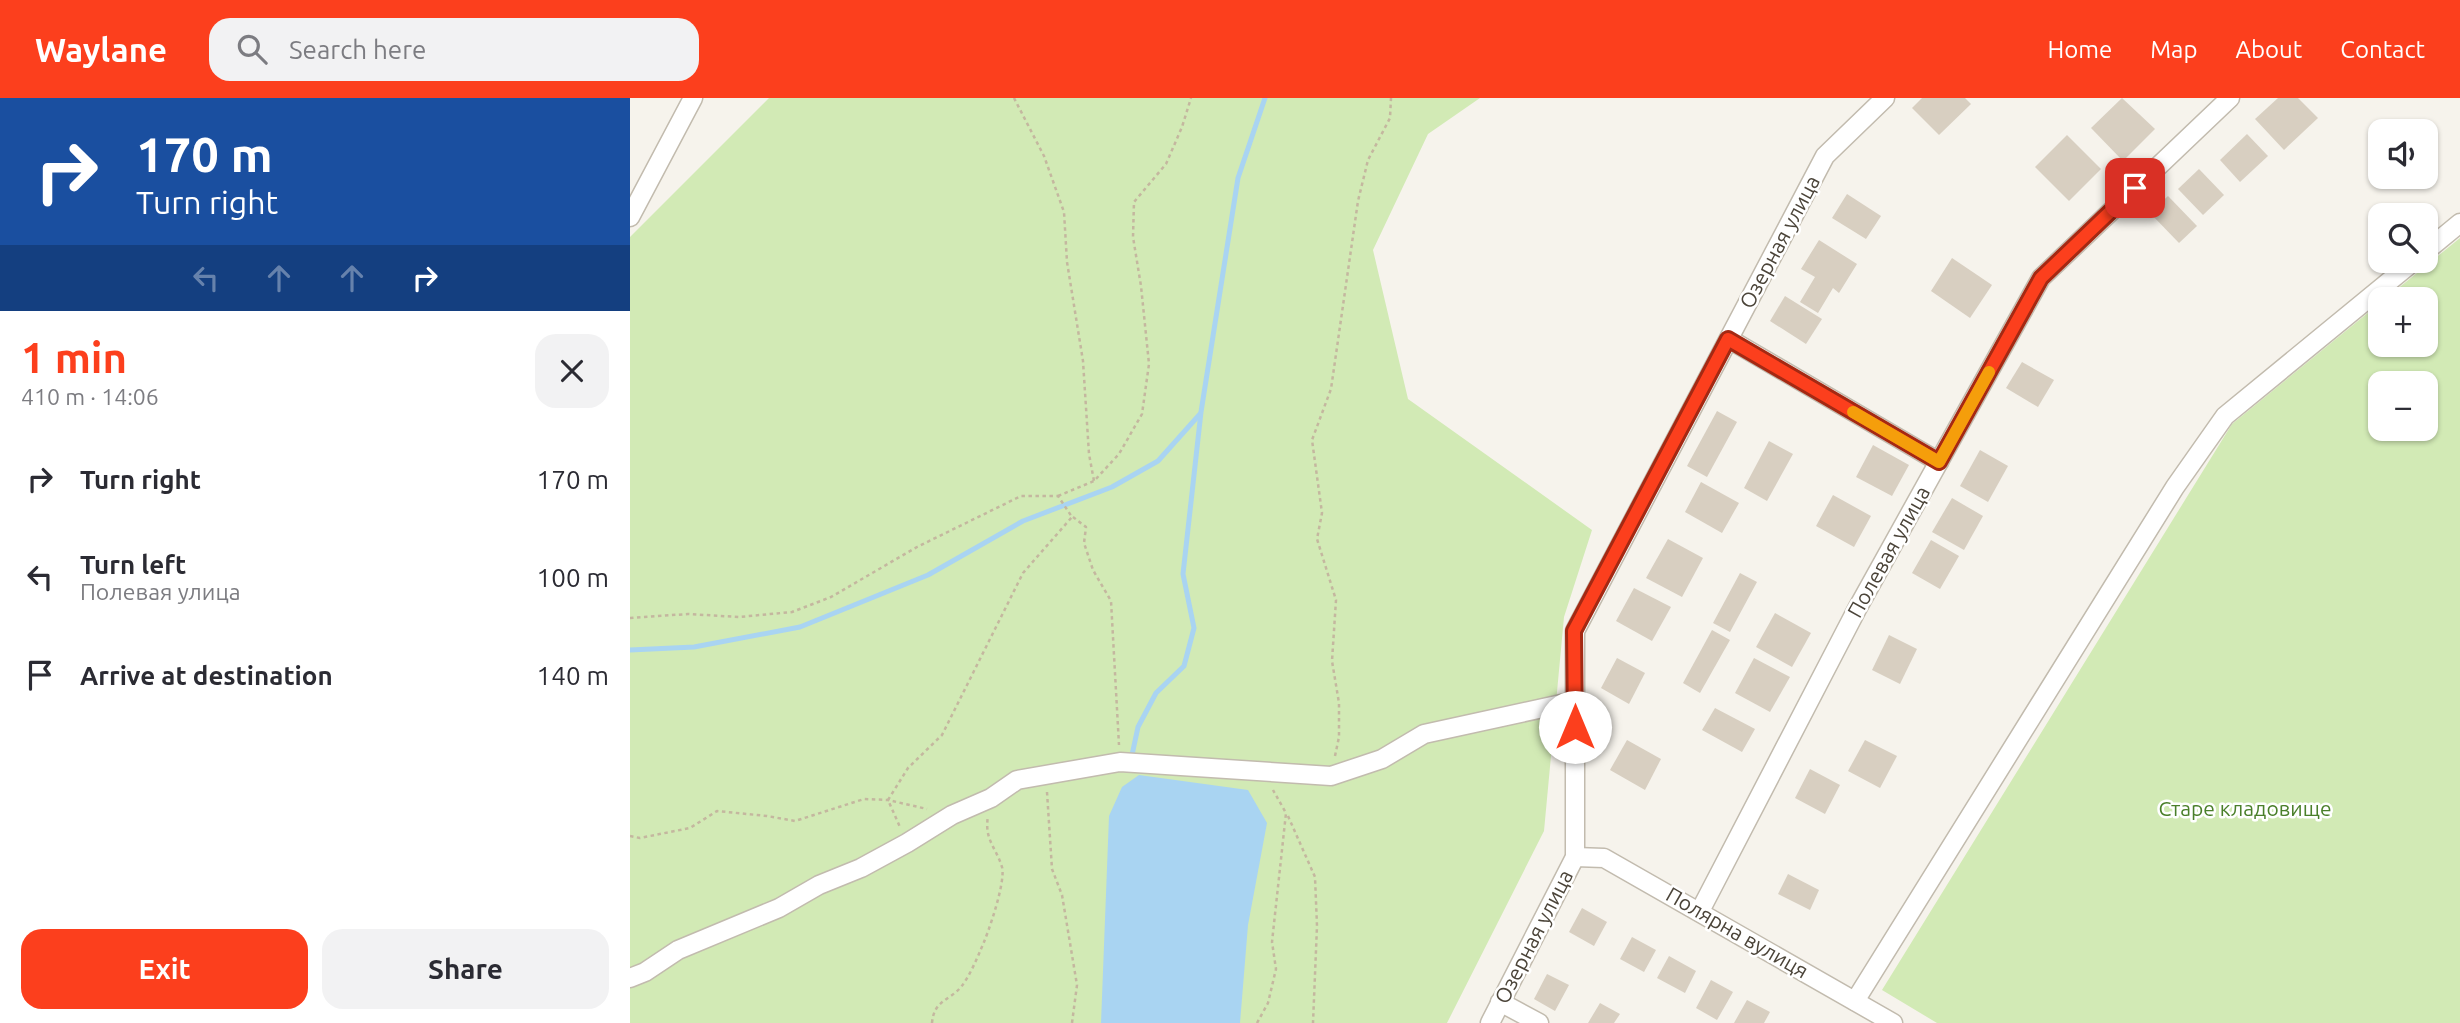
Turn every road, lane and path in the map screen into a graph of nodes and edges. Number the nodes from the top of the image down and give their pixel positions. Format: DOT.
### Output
graph roads {
  1 [pos="693,98"];
  2 [pos="1014,98"];
  3 [pos="1191,98"];
  4 [pos="1391,98"];
  5 [pos="1885,98"];
  6 [pos="2230,98"];
  7 [pos="630,217"];
  8 [pos="2460,223"];
  9 [pos="2438,241"];
  10 [pos="2399,273"];
  11 [pos="1728,339"];
  12 [pos="1939,462"];
  13 [pos="1094,481"];
  14 [pos="1058,496"];
  15 [pos="1072,517"];
  16 [pos="630,618"];
  17 [pos="1575,701"];
  18 [pos="1120,762"];
  19 [pos="1261,772"];
  20 [pos="1331,776"];
  21 [pos="1046,790"];
  22 [pos="991,798"];
  23 [pos="888,800"];
  24 [pos="1286,813"];
  25 [pos="952,815"];
  26 [pos="630,836"];
  27 [pos="907,843"];
  28 [pos="1575,857"];
  29 [pos="1700,911"];
  30 [pos="630,978"];
  31 [pos="1855,1000"];
  32 [pos="1500,1002"];
  33 [pos="932,1023"];
  34 [pos="1072,1023"];
  35 [pos="1256,1023"];
  36 [pos="1313,1023"];
  37 [pos="1490,1023"];
  38 [pos="1539,1023"];
  39 [pos="1894,1023"];
  1 -- 7 [label="street"];
  2 -- 13 [label="path"];
  3 -- 13 [label="path"];
  4 -- 20 [label="path"];
  5 -- 11 [label="street, Озерная улица"];
  6 -- 12 [label="street, Полевая улица"];
  8 -- 9 [label="street"];
  10 -- 31 [label="street"];
  11 -- 12 [label="street"];
  11 -- 17 [label="street, Озерная улица"];
  12 -- 29 [label="street, Полевая улица"];
  13 -- 14 [label="path"];
  14 -- 15 [label="path"];
  14 -- 16 [label="path"];
  15 -- 18 [label="path"];
  15 -- 23 [label="path"];
  17 -- 20 [label="street"];
  17 -- 28 [label="street, Озерная улица"];
  18 -- 19 [label="street"];
  18 -- 22 [label="street"];
  19 -- 20 [label="street"];
  19 -- 24 [label="path"];
  21 -- 34 [label="path"];
  22 -- 25 [label="street"];
  22 -- 33 [label="path"];
  23 -- 25 [label="path"];
  23 -- 26 [label="path"];
  23 -- 27 [label="path"];
  24 -- 35 [label="path"];
  24 -- 36 [label="path"];
  25 -- 27 [label="street"];
  27 -- 30 [label="street"];
  28 -- 29 [label="street, Полярна вулиця"];
  28 -- 32 [label="street, Озерная улица"];
  29 -- 31 [label="street, Полярна вулиця"];
  31 -- 39 [label="street, Полярна вулиця"];
  32 -- 37 [label="street, Озерная улица"];
  32 -- 38 [label="street"];
}
